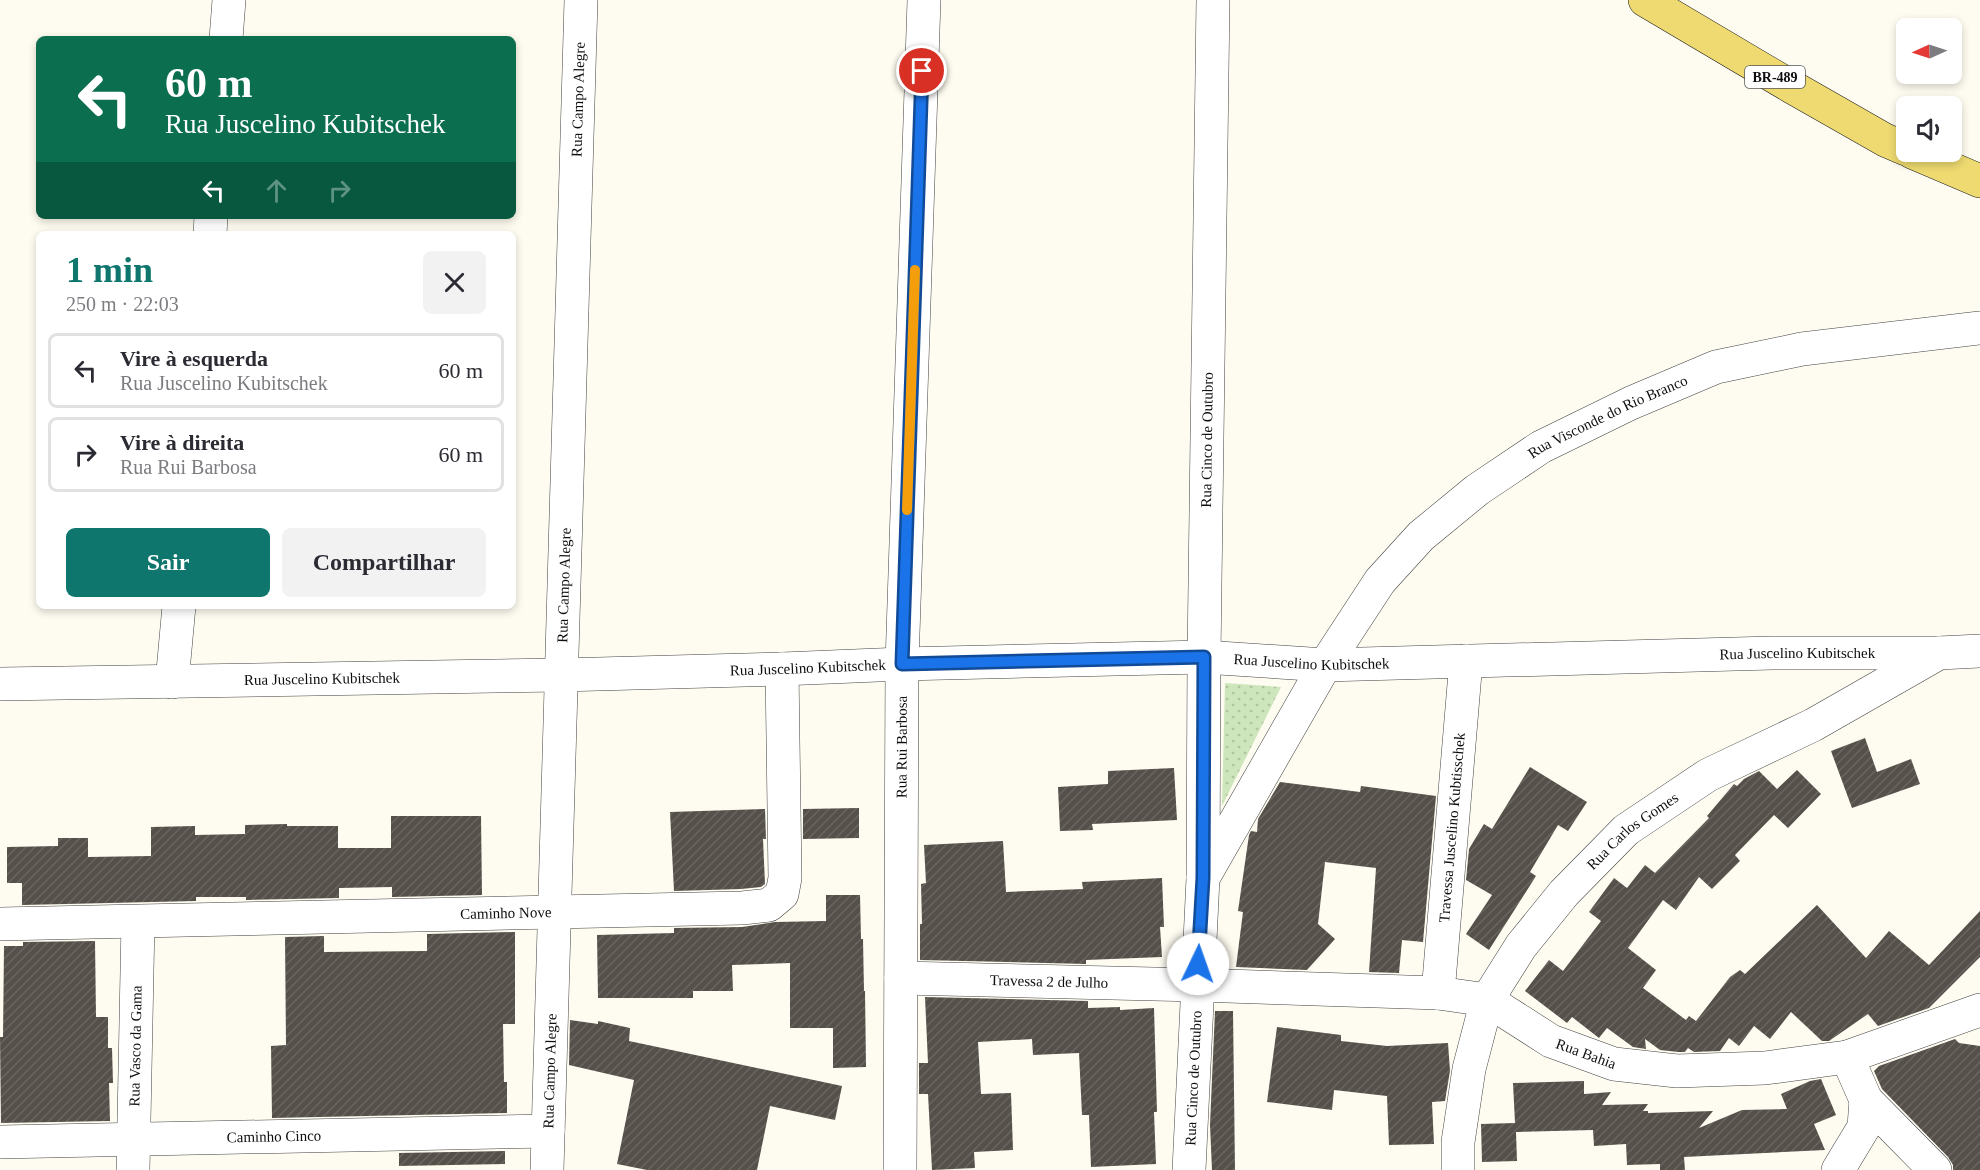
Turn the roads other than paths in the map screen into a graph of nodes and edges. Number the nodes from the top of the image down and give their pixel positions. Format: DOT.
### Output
graph roads {
  1 [pos="229,0"];
  2 [pos="581,0"];
  3 [pos="924,0"];
  4 [pos="1213,0"];
  5 [pos="1645,0"];
  6 [pos="226,36"];
  7 [pos="1896,145"];
  8 [pos="1935,162"];
  9 [pos="1980,181"];
  10 [pos="1980,328"];
  11 [pos="179,609"];
  12 [pos="1980,651"];
  13 [pos="1939,653"];
  14 [pos="1204,657"];
  15 [pos="1466,661"];
  16 [pos="902,664"];
  17 [pos="1325,665"];
  18 [pos="782,669"];
  19 [pos="561,675"];
  20 [pos="172,682"];
  21 [pos="0,684"];
  22 [pos="1203,878"];
  23 [pos="555,911"];
  24 [pos="138,922"];
  25 [pos="0,924"];
  26 [pos="901,978"];
  27 [pos="1197,985"];
  28 [pos="1438,993"];
  29 [pos="1487,1000"];
  30 [pos="1980,1010"];
  31 [pos="1847,1057"];
  32 [pos="1866,1100"];
  33 [pos="548,1131"];
  34 [pos="0,1142"];
  35 [pos="132,1154"];
  36 [pos="547,1170"];
  37 [pos="900,1170"];
  38 [pos="1189,1170"];
  39 [pos="1458,1170"];
  40 [pos="1838,1170"];
  41 [pos="1935,1170"];
  1 -- 6 [label="street"];
  2 -- 19 [label="street, Rua Campo Alegre"];
  3 -- 16 [label="street, Rua Rui Barbosa"];
  4 -- 14 [label="street, Rua Cinco de Outubro"];
  5 -- 7 [label="main road, BR-489"];
  8 -- 9 [label="main road"];
  10 -- 17 [label="street, Rua Visconde do Rio Branco"];
  11 -- 20 [label="street"];
  12 -- 13 [label="street, Rua Carlos Gomes"];
  13 -- 15 [label="street, Rua Juscelino Kubitschek"];
  13 -- 29 [label="street, Rua Carlos Gomes"];
  14 -- 16 [label="street, Rua Juscelino Kubitschek"];
  14 -- 17 [label="street, Rua Juscelino Kubitschek"];
  14 -- 22 [label="street, Rua Cinco de Outubro"];
  15 -- 17 [label="street, Rua Juscelino Kubitschek"];
  15 -- 28 [label="street, Travessa Juscelino Kubtisschek"];
  16 -- 18 [label="street, Rua Juscelino Kubitschek"];
  16 -- 26 [label="street, Rua Rui Barbosa"];
  17 -- 22 [label="street, Rua Cinco de Outubro"];
  18 -- 19 [label="street, Rua Juscelino Kubitschek"];
  18 -- 23 [label="street, Caminho Nove"];
  19 -- 20 [label="street, Rua Juscelino Kubitschek"];
  19 -- 23 [label="street, Rua Campo Alegre"];
  20 -- 21 [label="street, Rua Juscelino Kubitschek"];
  22 -- 27 [label="street, Rua Cinco de Outubro"];
  23 -- 24 [label="street, Caminho Nove"];
  23 -- 33 [label="street, Rua Campo Alegre"];
  24 -- 25 [label="street, Caminho Nove"];
  24 -- 35 [label="street, Rua Vasco da Gama"];
  26 -- 27 [label="street, Travessa 2 de Julho"];
  26 -- 37 [label="street, Rua Rui Barbosa"];
  27 -- 28 [label="street, Rua Bahia"];
  27 -- 38 [label="street, Rua Cinco de Outubro"];
  28 -- 29 [label="street, Rua Bahia"];
  29 -- 31 [label="street, Rua Bahia"];
  29 -- 39 [label="street, Rua Carlos Gomes"];
  30 -- 31 [label="street, Rua Bahia"];
  31 -- 32 [label="street"];
  32 -- 40 [label="street"];
  32 -- 41 [label="street"];
  33 -- 35 [label="street, Caminho Cinco"];
  33 -- 36 [label="street, Rua Campo Alegre"];
  34 -- 35 [label="street, Caminho Cinco"];
}
